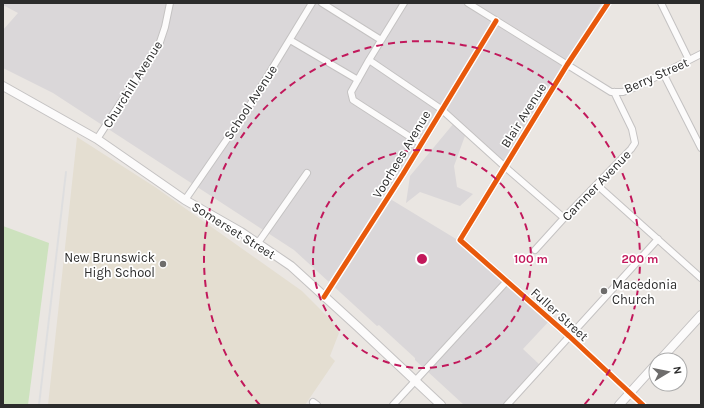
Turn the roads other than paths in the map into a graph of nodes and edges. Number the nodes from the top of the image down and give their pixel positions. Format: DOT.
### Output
graph roads {
  1 [pos="170,3"];
  2 [pos="312,3"];
  3 [pos="322,3"];
  4 [pos="404,3"];
  5 [pos="468,3"];
  6 [pos="608,3"];
  7 [pos="660,3"];
  8 [pos="496,21"];
  9 [pos="290,40"];
  10 [pos="381,40"];
  11 [pos="701,54"];
  12 [pos="369,60"];
  13 [pos="689,60"];
  14 [pos="567,65"];
  15 [pos="663,73"];
  16 [pos="358,80"];
  17 [pos="3,86"];
  18 [pos="614,92"];
  19 [pos="442,109"];
  20 [pos="97,139"];
  21 [pos="421,144"];
  22 [pos="701,148"];
  23 [pos="504,166"];
  24 [pos="307,173"];
  25 [pos="597,185"];
  26 [pos="184,200"];
  27 [pos="564,218"];
  28 [pos="658,239"];
  29 [pos="460,240"];
  30 [pos="256,242"];
  31 [pos="535,250"];
  32 [pos="701,278"];
  33 [pos="507,281"];
  34 [pos="324,297"];
  35 [pos="701,315"];
  36 [pos="569,336"];
  37 [pos="667,352"];
  38 [pos="648,373"];
  39 [pos="416,381"];
  40 [pos="630,393"];
  41 [pos="393,405"];
  42 [pos="441,405"];
  43 [pos="507,405"];
  44 [pos="619,405"];
  45 [pos="643,405"];
  1 -- 20 [label="street, Churchill Avenue"];
  2 -- 9 [label="street, School Avenue"];
  3 -- 10 [label="street"];
  4 -- 10 [label="street"];
  5 -- 8 [label="street, Berry Street"];
  6 -- 14 [label="street, Blair Avenue"];
  7 -- 13 [label="street"];
  8 -- 14 [label="street, Berry Street"];
  8 -- 19 [label="street, Voorhees Avenue"];
  9 -- 16 [label="street"];
  9 -- 26 [label="street, School Avenue"];
  10 -- 12 [label="street"];
  11 -- 13 [label="street, Berry Street"];
  12 -- 16 [label="street"];
  12 -- 19 [label="street"];
  13 -- 15 [label="street, Berry Street"];
  14 -- 18 [label="street, Berry Street"];
  14 -- 23 [label="street, Blair Avenue"];
  15 -- 18 [label="street, Berry Street"];
  15 -- 22 [label="street"];
  16 -- 21 [label="street"];
  17 -- 20 [label="main road, Somerset Street"];
  18 -- 25 [label="street, Camner Avenue"];
  19 -- 21 [label="street, Voorhees Avenue"];
  19 -- 23 [label="street"];
  20 -- 26 [label="main road, Somerset Street"];
  21 -- 34 [label="street, Voorhees Avenue"];
  23 -- 27 [label="street"];
  23 -- 29 [label="street, Blair Avenue"];
  24 -- 30 [label="street"];
  25 -- 27 [label="street, Camner Avenue"];
  25 -- 28 [label="street"];
  26 -- 30 [label="main road, Somerset Street"];
  27 -- 31 [label="street, Camner Avenue"];
  28 -- 32 [label="street"];
  28 -- 36 [label="street"];
  29 -- 33 [label="street, Fuller Street"];
  30 -- 34 [label="main road, Somerset Street"];
  33 -- 36 [label="street, Fuller Street"];
  33 -- 39 [label="street"];
  34 -- 39 [label="main road, Somerset Street"];
  35 -- 37 [label="main road"];
  36 -- 40 [label="street, Fuller Street"];
  36 -- 43 [label="street"];
  38 -- 40 [label="main road"];
  39 -- 41 [label="street"];
  39 -- 42 [label="main road, Somerset Street"];
  40 -- 44 [label="main road"];
  40 -- 45 [label="street, Fuller Street"];
}
